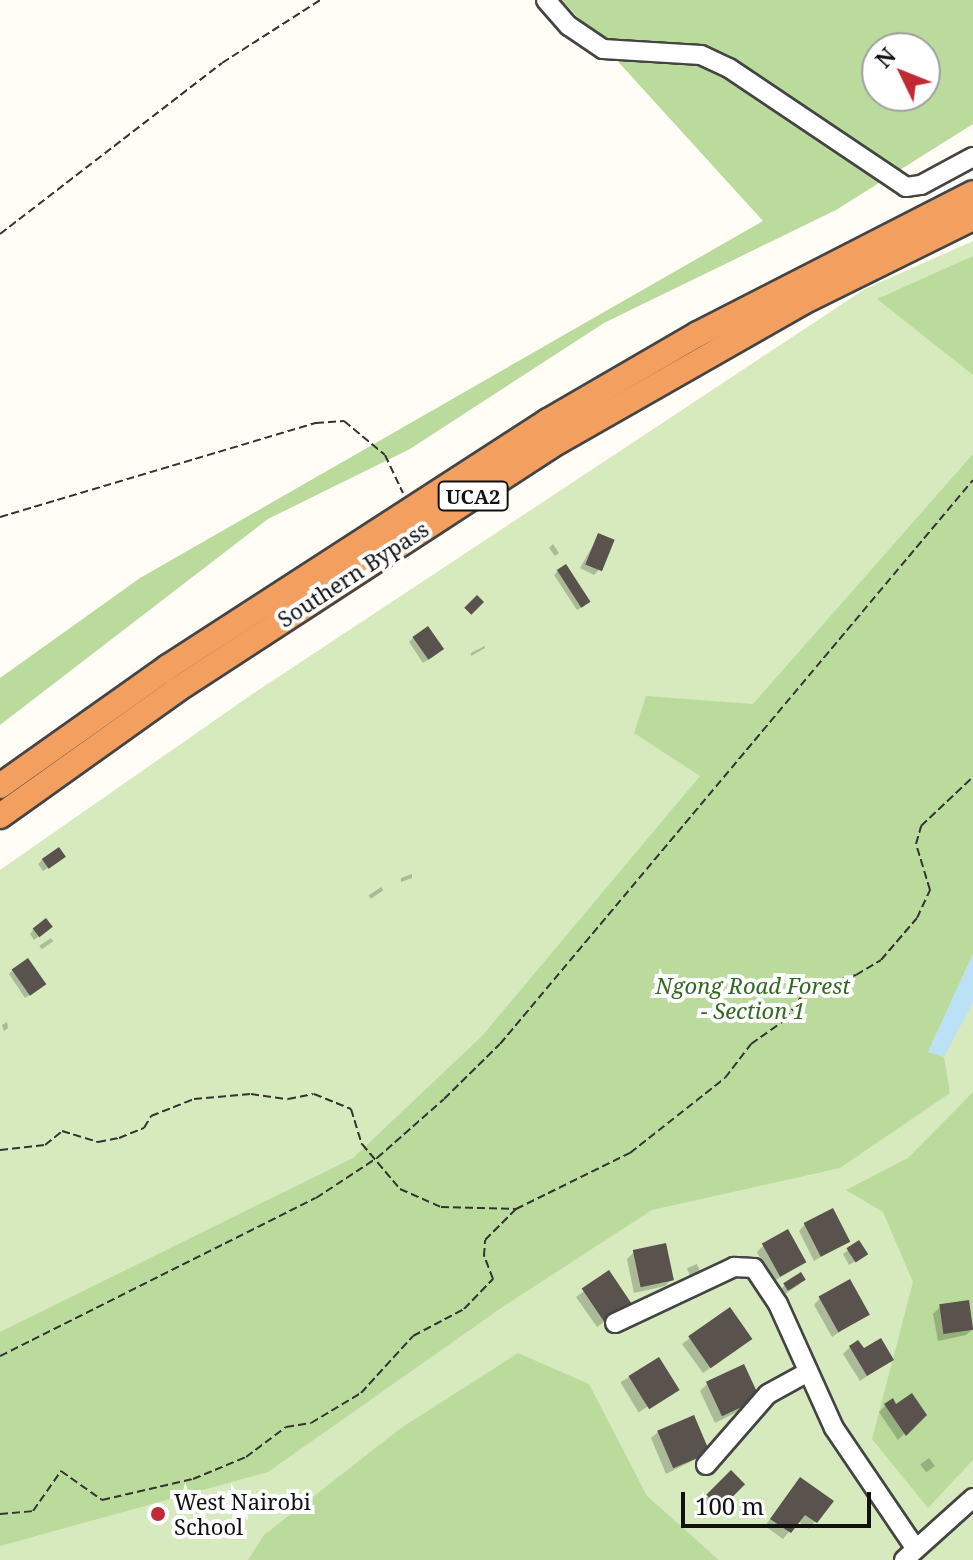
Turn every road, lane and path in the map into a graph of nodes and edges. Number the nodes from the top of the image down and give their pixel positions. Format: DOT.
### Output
graph roads {
  1 [pos="320,0"];
  2 [pos="546,0"];
  3 [pos="973,157"];
  4 [pos="973,193"];
  5 [pos="973,218"];
  6 [pos="0,234"];
  7 [pos="973,480"];
  8 [pos="407,510"];
  9 [pos="0,517"];
  10 [pos="973,777"];
  11 [pos="0,786"];
  12 [pos="0,816"];
  13 [pos="0,1150"];
  14 [pos="377,1158"];
  15 [pos="516,1209"];
  16 [pos="615,1323"];
  17 [pos="0,1356"];
  18 [pos="808,1372"];
  19 [pos="706,1465"];
  20 [pos="973,1498"];
  21 [pos="0,1514"];
  22 [pos="910,1555"];
  1 -- 6 [label="path"];
  2 -- 3 [label="street"];
  4 -- 8 [label="highway, Southern Bypass / UCA2"];
  5 -- 12 [label="highway, Southern Bypass / UCA2"];
  7 -- 14 [label="path"];
  8 -- 9 [label="path"];
  8 -- 11 [label="highway, Southern Bypass / UCA2"];
  10 -- 15 [label="path"];
  13 -- 14 [label="path"];
  14 -- 15 [label="path"];
  14 -- 17 [label="path"];
  15 -- 21 [label="path"];
  16 -- 18 [label="street"];
  18 -- 19 [label="street"];
  18 -- 22 [label="street"];
  20 -- 22 [label="street"];
}
